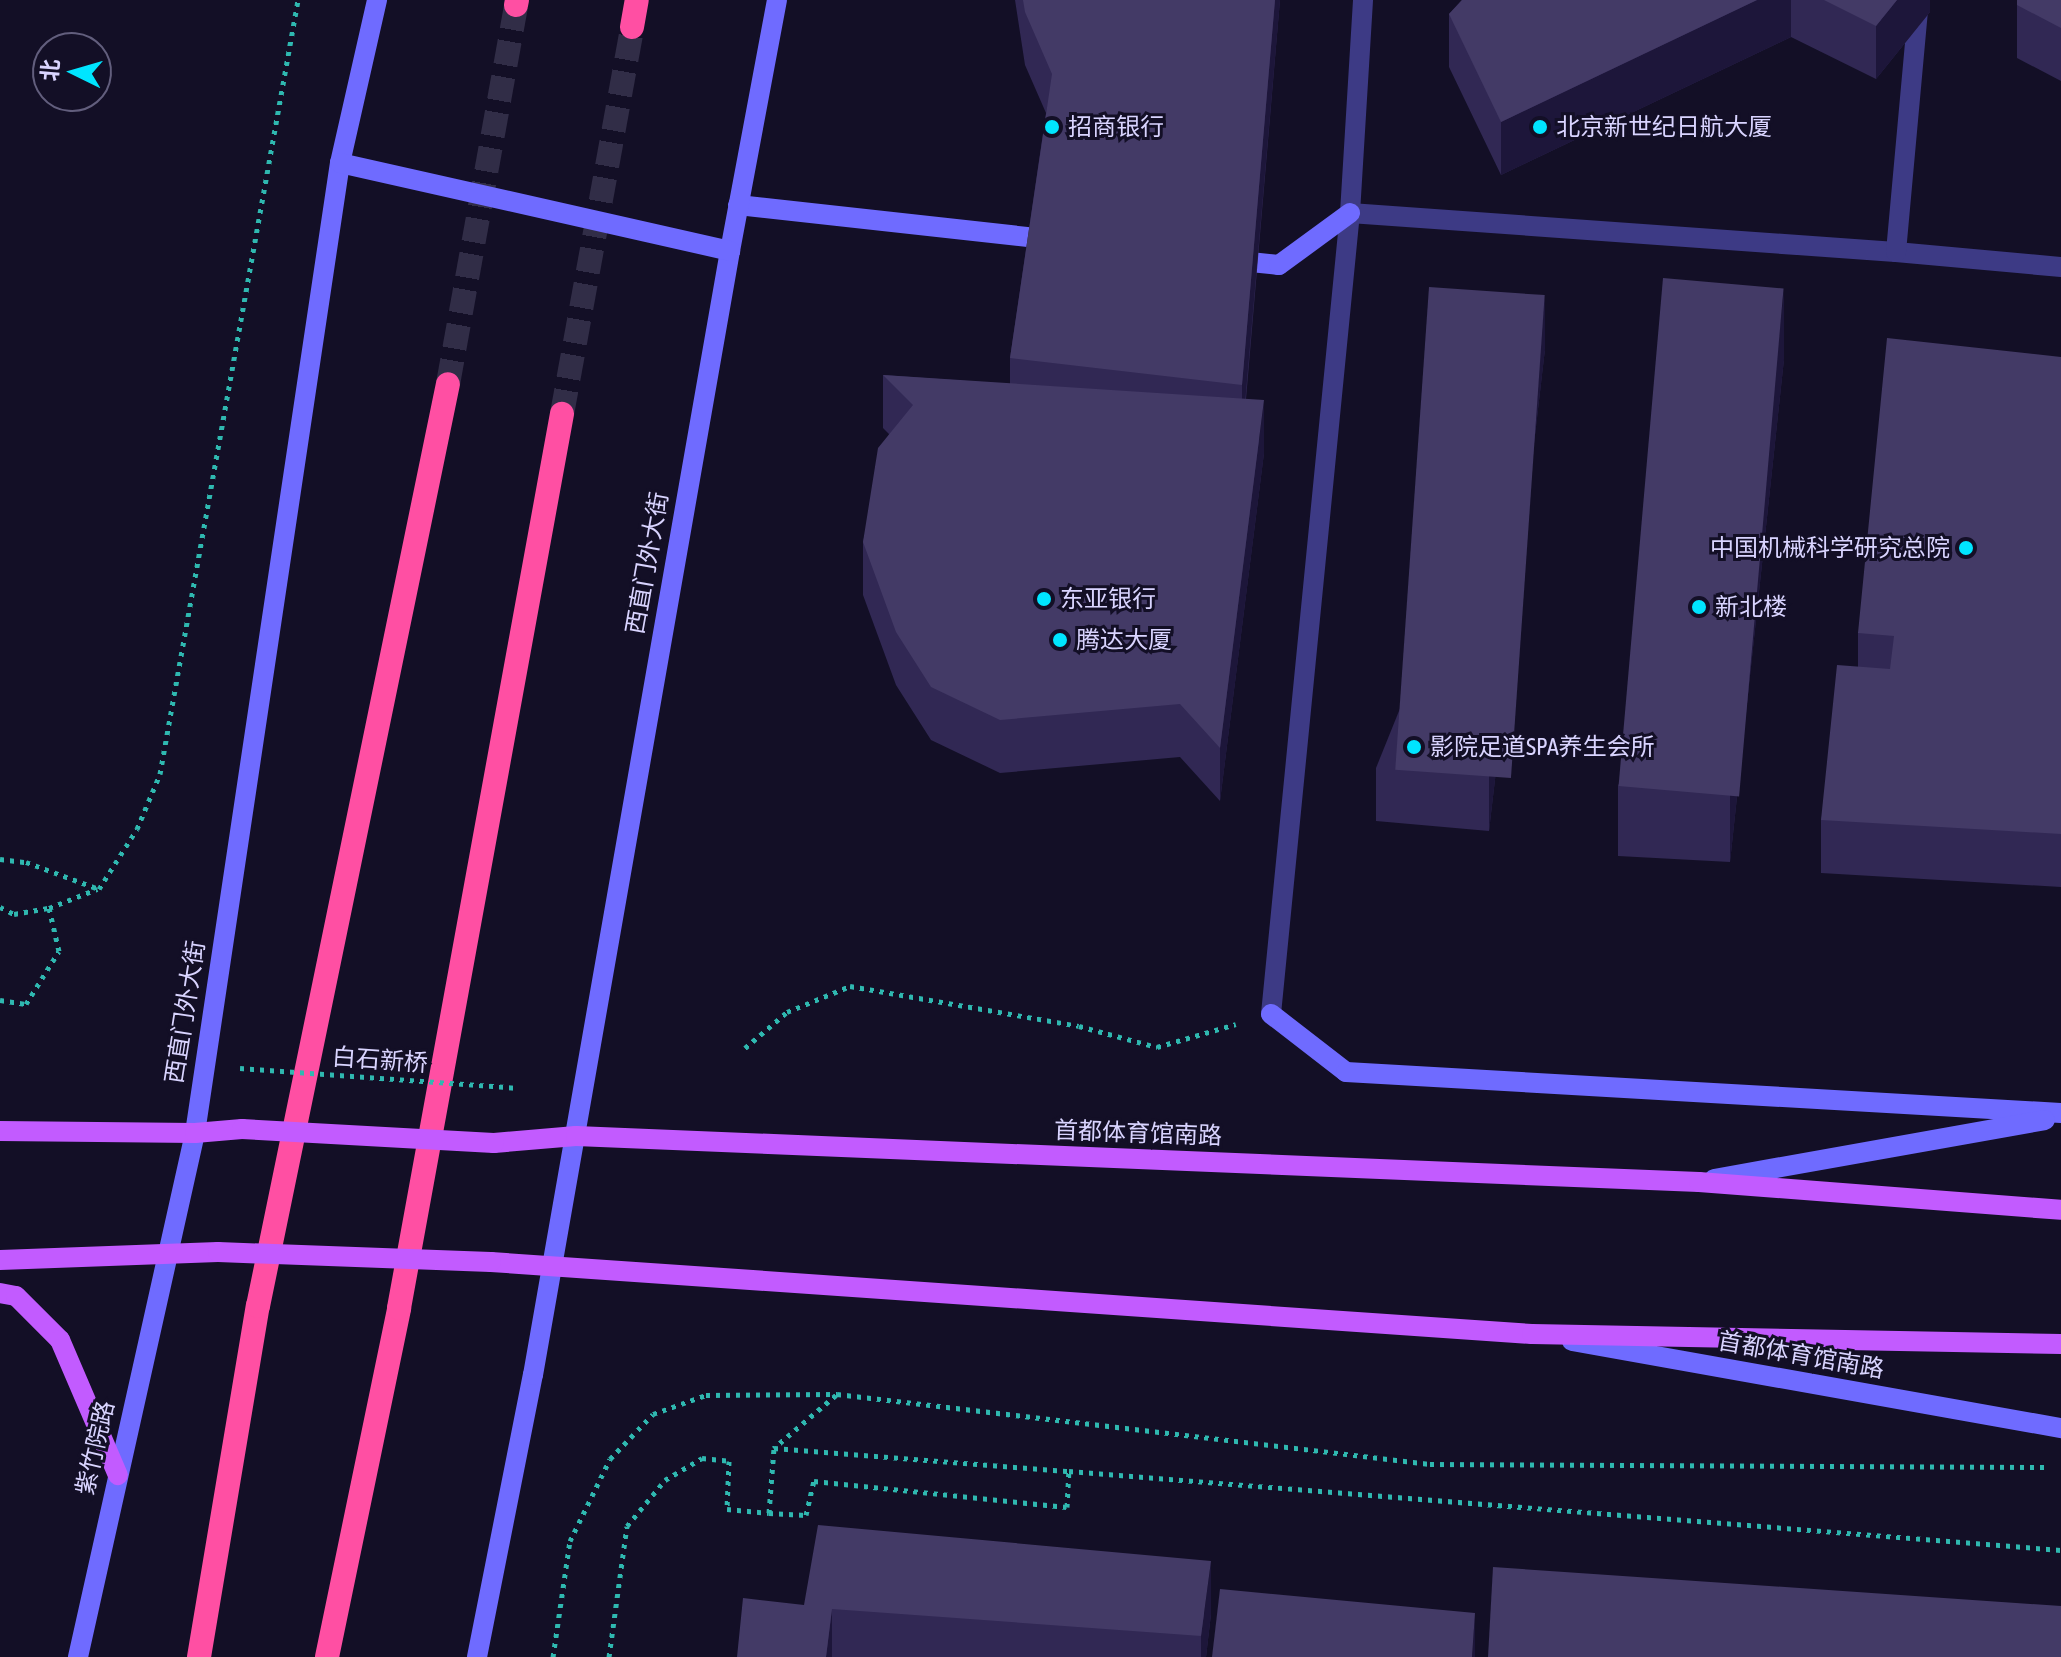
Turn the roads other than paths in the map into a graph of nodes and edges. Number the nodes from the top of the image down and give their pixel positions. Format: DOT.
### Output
graph roads {
  1 [pos="377,0"];
  2 [pos="637,0"];
  3 [pos="777,0"];
  4 [pos="1363,0"];
  5 [pos="1919,0"];
  6 [pos="632,27"];
  7 [pos="340,163"];
  8 [pos="738,205"];
  9 [pos="1350,213"];
  10 [pos="1072,242"];
  11 [pos="730,251"];
  12 [pos="1896,252"];
  13 [pos="1215,258"];
  14 [pos="2061,267"];
  15 [pos="448,384"];
  16 [pos="562,414"];
  17 [pos="2061,1115"];
  18 [pos="0,1131"];
  19 [pos="195,1133"];
  20 [pos="576,1136"];
  21 [pos="1699,1182"];
  22 [pos="2061,1210"];
  23 [pos="169,1253"];
  24 [pos="0,1260"];
  25 [pos="552,1267"];
  26 [pos="0,1293"];
  27 [pos="1532,1334"];
  28 [pos="2061,1344"];
  29 [pos="2061,1428"];
  30 [pos="118,1475"];
  31 [pos="78,1657"];
  32 [pos="199,1657"];
  33 [pos="327,1657"];
  34 [pos="477,1657"];
  1 -- 7 [label="street, 西直门外大街"];
  2 -- 6 [label="highway"];
  3 -- 8 [label="street, 西直门外大街"];
  4 -- 9 [label="street"];
  5 -- 12 [label="street"];
  7 -- 11 [label="street, bridge"];
  7 -- 19 [label="street, 西直门外大街"];
  8 -- 10 [label="street"];
  8 -- 11 [label="street, 西直门外大街"];
  9 -- 12 [label="street"];
  9 -- 13 [label="street"];
  9 -- 17 [label="street"];
  11 -- 20 [label="street, 西直门外大街"];
  12 -- 14 [label="street"];
  15 -- 32 [label="highway"];
  16 -- 33 [label="highway"];
  17 -- 21 [label="street, 首都体育馆南路"];
  18 -- 19 [label="main road, 首都体育馆南路"];
  19 -- 20 [label="main road, 首都体育馆南路, bridge"];
  19 -- 23 [label="street, 西直门外大街"];
  20 -- 21 [label="main road, 首都体育馆南路"];
  20 -- 25 [label="street, 西直门外大街"];
  21 -- 22 [label="main road, 首都体育馆南路"];
  23 -- 24 [label="main road, 首都体育馆南路"];
  23 -- 25 [label="main road, 首都体育馆南路, bridge"];
  23 -- 30 [label="street, 紫竹院路"];
  25 -- 27 [label="main road, 首都体育馆南路"];
  25 -- 34 [label="street"];
  26 -- 30 [label="main road"];
  27 -- 28 [label="main road, 首都体育馆南路"];
  27 -- 29 [label="street, 首都体育馆南路"];
  30 -- 31 [label="street, 紫竹院路"];
}
